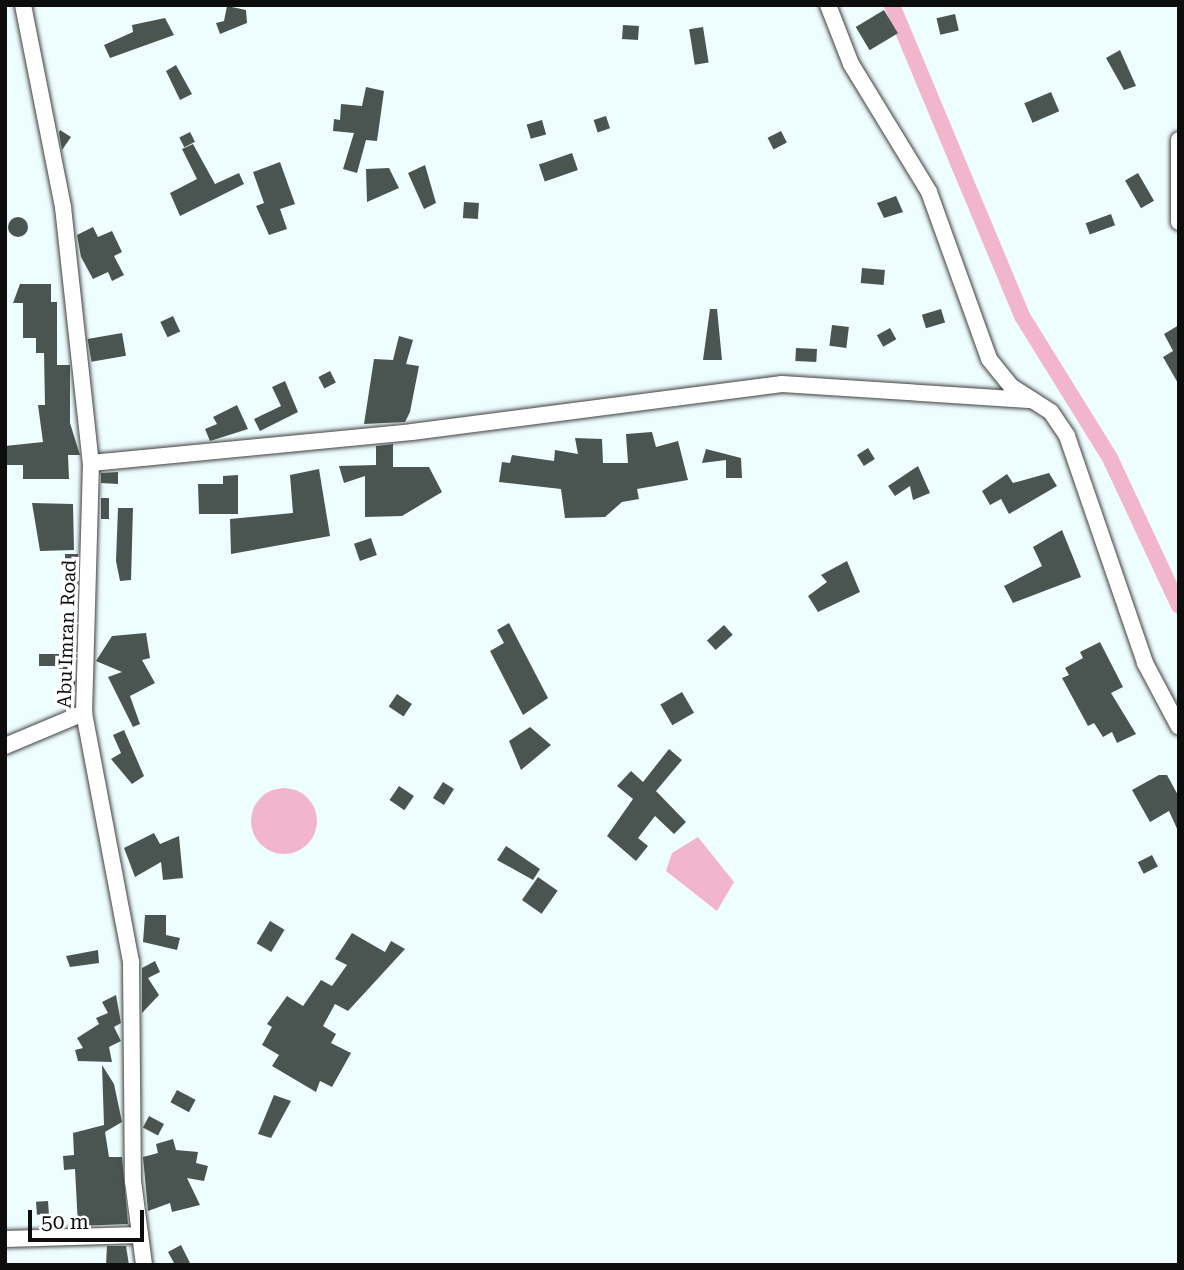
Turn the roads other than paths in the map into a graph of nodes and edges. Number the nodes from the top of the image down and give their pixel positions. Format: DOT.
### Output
graph roads {
  1 [pos="23,5"];
  2 [pos="828,5"];
  3 [pos="1179,140"];
  4 [pos="1179,222"];
  5 [pos="1032,400"];
  6 [pos="91,463"];
  7 [pos="83,713"];
  8 [pos="1179,727"];
  9 [pos="5,746"];
  10 [pos="140,1235"];
  11 [pos="5,1239"];
  12 [pos="144,1265"];
  1 -- 6 [label="street, Abu Imran Road"];
  2 -- 5 [label="street"];
  3 -- 4 [label="street"];
  5 -- 6 [label="street"];
  5 -- 8 [label="street"];
  6 -- 7 [label="street, Abu Imran Road"];
  7 -- 9 [label="street"];
  7 -- 10 [label="street, Abu Imran Road"];
  10 -- 11 [label="street"];
  10 -- 12 [label="street, Abu Imran Road"];
}
